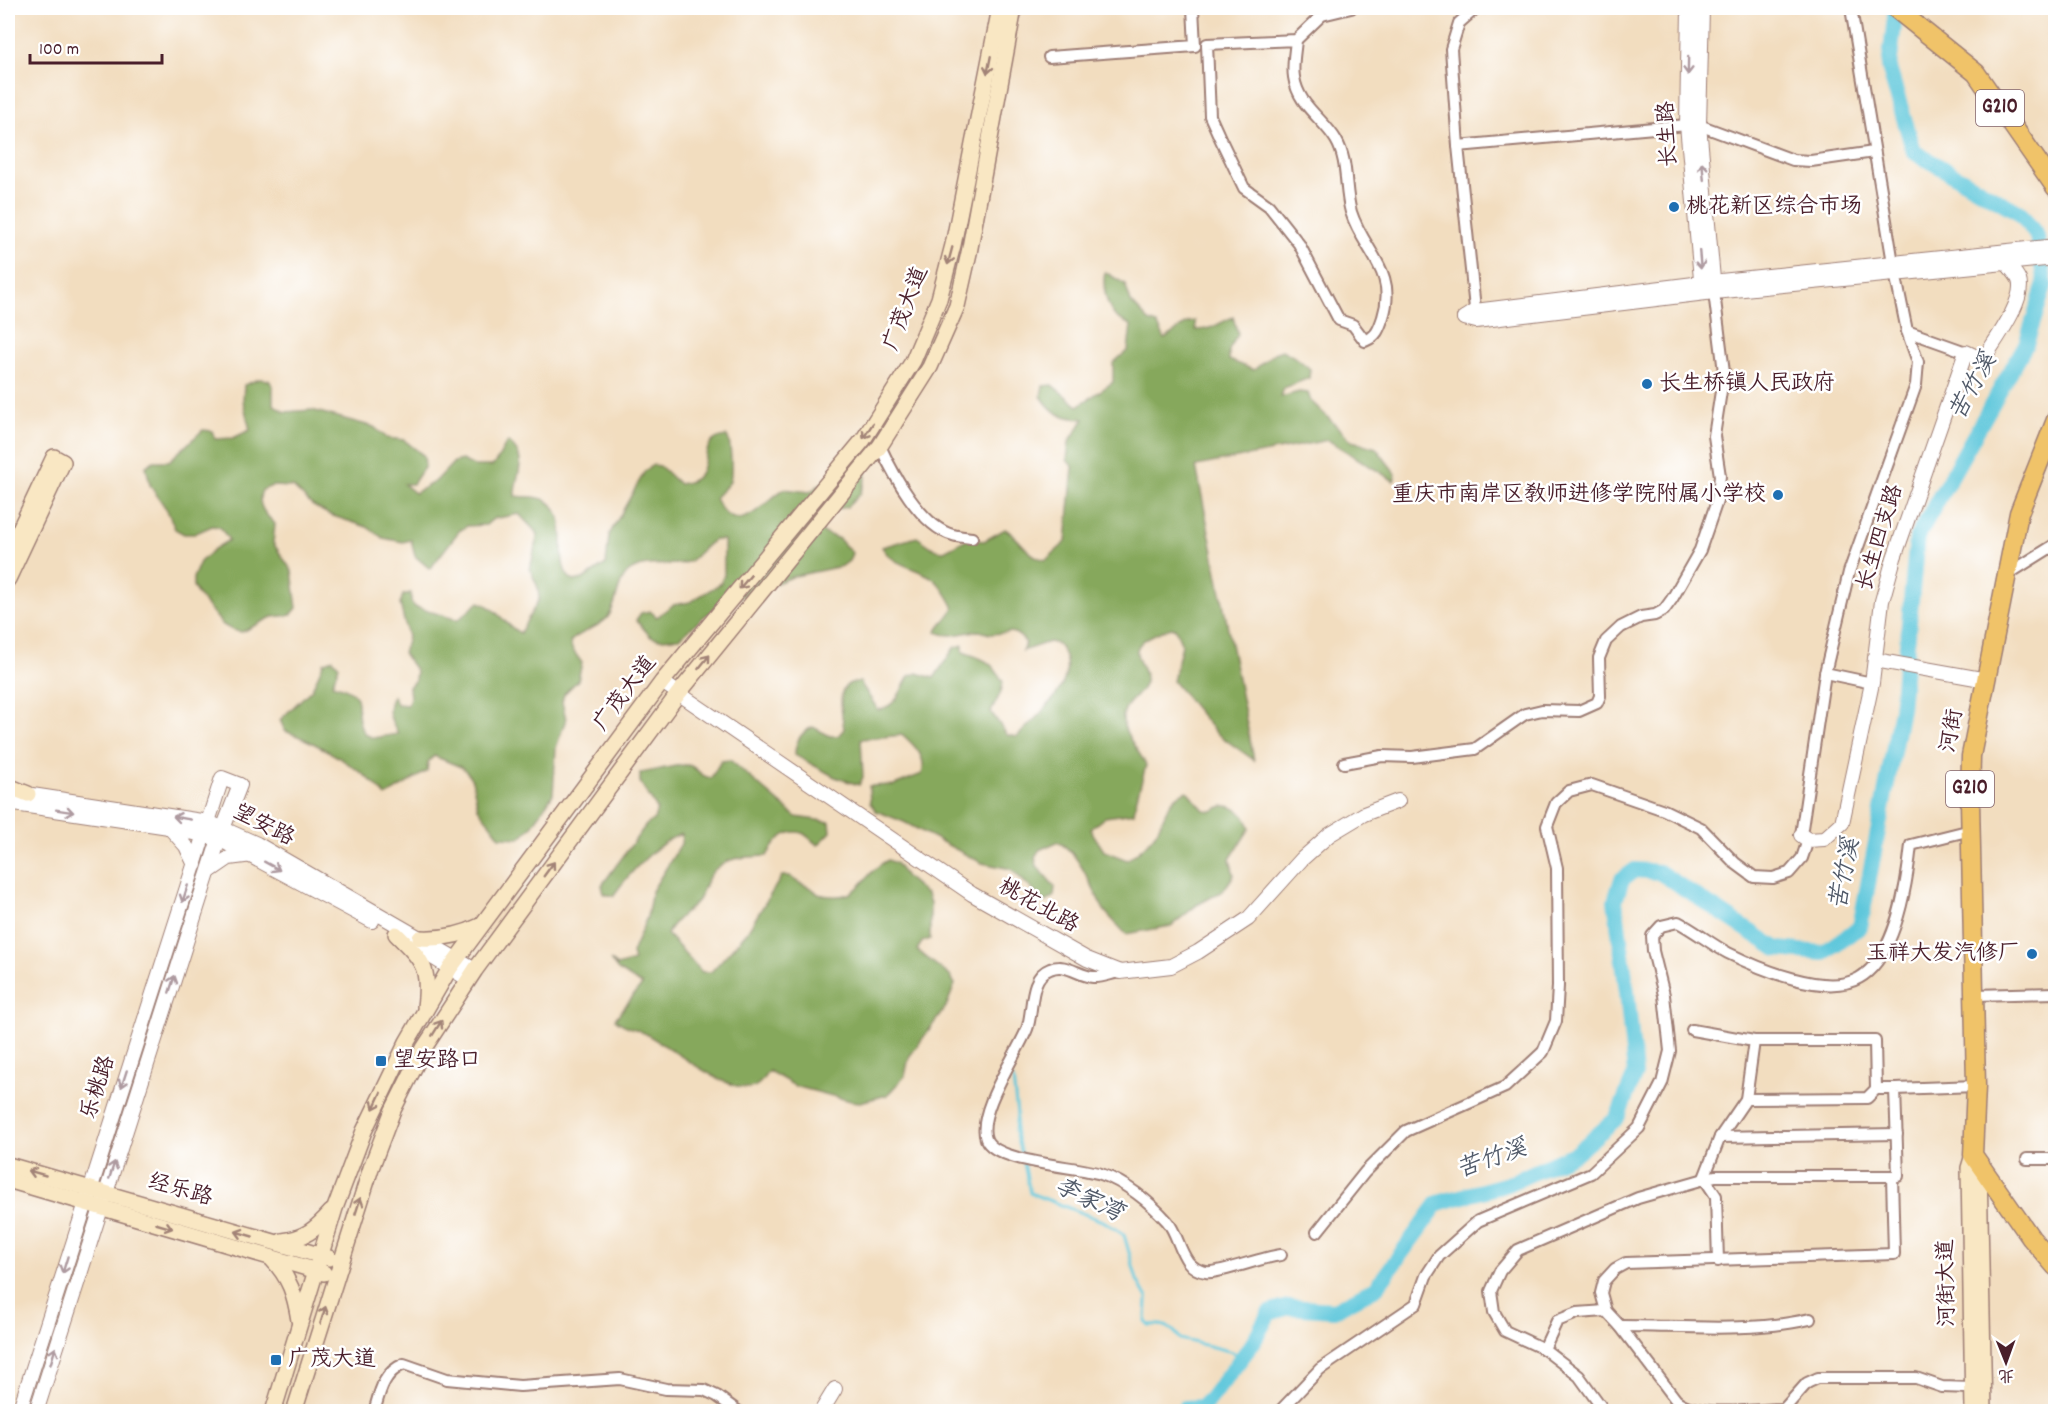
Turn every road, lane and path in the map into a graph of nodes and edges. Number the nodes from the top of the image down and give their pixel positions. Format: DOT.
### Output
graph roads {
  1 [pos="1000,8"];
  2 [pos="1014,8"];
  3 [pos="1193,8"];
  4 [pos="1351,8"];
  5 [pos="1476,8"];
  6 [pos="1689,8"];
  7 [pos="1701,8"];
  8 [pos="1851,8"];
  9 [pos="1895,8"];
  10 [pos="1296,40"];
  11 [pos="1049,57"];
  12 [pos="1693,125"];
  13 [pos="1458,146"];
  14 [pos="1874,152"];
  15 [pos="2055,188"];
  16 [pos="2055,246"];
  17 [pos="2019,255"];
  18 [pos="2055,258"];
  19 [pos="2005,261"];
  20 [pos="1894,268"];
  21 [pos="1708,288"];
  22 [pos="1475,316"];
  23 [pos="1907,331"];
  24 [pos="1966,352"];
  25 [pos="2055,420"];
  26 [pos="880,446"];
  27 [pos="972,538"];
  28 [pos="2055,544"];
  29 [pos="8,554"];
  30 [pos="2008,574"];
  31 [pos="8,579"];
  32 [pos="1880,661"];
  33 [pos="1825,673"];
  34 [pos="1987,680"];
  35 [pos="662,682"];
  36 [pos="1872,683"];
  37 [pos="678,694"];
  38 [pos="1344,763"];
  39 [pos="8,786"];
  40 [pos="8,791"];
  41 [pos="28,794"];
  42 [pos="1398,801"];
  43 [pos="8,802"];
  44 [pos="169,827"];
  45 [pos="206,828"];
  46 [pos="1971,830"];
  47 [pos="222,833"];
  48 [pos="1805,837"];
  49 [pos="252,855"];
  50 [pos="195,865"];
  51 [pos="210,871"];
  52 [pos="482,924"];
  53 [pos="396,934"];
  54 [pos="420,938"];
  55 [pos="453,964"];
  56 [pos="1120,972"];
  57 [pos="472,974"];
  58 [pos="2055,993"];
  59 [pos="1975,995"];
  60 [pos="424,1013"];
  61 [pos="1692,1030"];
  62 [pos="1754,1041"];
  63 [pos="1976,1086"];
  64 [pos="1876,1089"];
  65 [pos="1895,1089"];
  66 [pos="1746,1099"];
  67 [pos="1897,1134"];
  68 [pos="1720,1137"];
  69 [pos="2027,1159"];
  70 [pos="2055,1159"];
  71 [pos="1976,1161"];
  72 [pos="8,1165"];
  73 [pos="1892,1176"];
  74 [pos="1704,1178"];
  75 [pos="8,1180"];
  76 [pos="86,1195"];
  77 [pos="102,1200"];
  78 [pos="335,1208"];
  79 [pos="1317,1232"];
  80 [pos="272,1250"];
  81 [pos="1281,1255"];
  82 [pos="1718,1261"];
  83 [pos="318,1263"];
  84 [pos="2055,1267"];
  85 [pos="338,1269"];
  86 [pos="1606,1311"];
  87 [pos="1810,1319"];
  88 [pos="299,1325"];
  89 [pos="1620,1326"];
  90 [pos="1544,1349"];
  91 [pos="1972,1388"];
  92 [pos="835,1389"];
  93 [pos="279,1394"];
  94 [pos="296,1406"];
  95 [pos="19,1412"];
  96 [pos="36,1412"];
  97 [pos="273,1412"];
  98 [pos="374,1412"];
  99 [pos="739,1412"];
  100 [pos="821,1412"];
  101 [pos="1279,1412"];
  102 [pos="1605,1412"];
  103 [pos="1973,1412"];
  104 [pos="1984,1412"];
  1 -- 35 [label="main road, 广茂大道, one-way"];
  2 -- 26 [label="main road, 广茂大道"];
  3 -- 11 [label="street"];
  4 -- 10 [label="street"];
  5 -- 13 [label="street"];
  6 -- 12 [label="street, 长生路, one-way"];
  7 -- 12 [label="street, 长生路"];
  8 -- 14 [label="street"];
  9 -- 15 [label="highway, G210"];
  10 -- 10 [label="street"];
  12 -- 13 [label="street"];
  12 -- 14 [label="street"];
  12 -- 21 [label="street, 长生路"];
  13 -- 22 [label="street"];
  14 -- 20 [label="street"];
  16 -- 17 [label="street"];
  17 -- 18 [label="street"];
  17 -- 19 [label="street"];
  17 -- 20 [label="street"];
  19 -- 20 [label="street"];
  19 -- 24 [label="street"];
  20 -- 21 [label="street"];
  20 -- 23 [label="street"];
  21 -- 22 [label="street"];
  21 -- 38 [label="street"];
  23 -- 24 [label="street"];
  23 -- 33 [label="street"];
  24 -- 32 [label="street, 长生四支路"];
  25 -- 30 [label="highway, 河街 / G210"];
  26 -- 27 [label="street"];
  37 -- 26 [label="main road, 广茂大道, one-way"];
  28 -- 30 [label="street"];
  29 -- 31 [label="main road"];
  30 -- 34 [label="highway, 河街 / G210"];
  32 -- 34 [label="street"];
  32 -- 36 [label="street, 长生四支路"];
  33 -- 36 [label="street"];
  33 -- 48 [label="street"];
  34 -- 46 [label="highway, 河街 / G210"];
  35 -- 37 [label="street, 桃花北路"];
  35 -- 52 [label="main road, 广茂大道"];
  36 -- 48 [label="street, 长生四支路"];
  37 -- 56 [label="street, 桃花北路"];
  57 -- 37 [label="main road, 广茂大道, one-way"];
  39 -- 41 [label="main road"];
  40 -- 41 [label="street, 望安路"];
  45 -- 41 [label="street, 望安路, one-way"];
  42 -- 56 [label="street, 桃花北路"];
  43 -- 44 [label="street, 望安路, one-way"];
  44 -- 45 [label="street, 望安路"];
  44 -- 50 [label="street"];
  45 -- 47 [label="street, 望安路"];
  45 -- 47 [label="street, 乐桃路"];
  45 -- 50 [label="street, 乐桃路"];
  46 -- 59 [label="highway, 河街 / G210"];
  46 -- 101 [label="street"];
  47 -- 49 [label="street, 望安路"];
  47 -- 51 [label="street, 乐桃路"];
  47 -- 54 [label="street, 望安路"];
  48 -- 79 [label="street"];
  49 -- 51 [label="street"];
  49 -- 53 [label="street, 望安路, one-way"];
  50 -- 76 [label="street, 乐桃路, one-way"];
  77 -- 51 [label="street, 乐桃路, one-way"];
  52 -- 54 [label="main road"];
  52 -- 55 [label="main road, 广茂大道"];
  53 -- 55 [label="street, 望安路"];
  53 -- 60 [label="main road"];
  54 -- 55 [label="street, 望安路"];
  55 -- 57 [label="street, 望安路"];
  55 -- 60 [label="main road, 广茂大道"];
  56 -- 81 [label="street"];
  85 -- 57 [label="main road, 广茂大道, one-way"];
  58 -- 59 [label="street"];
  59 -- 63 [label="highway, 河街 / G210"];
  60 -- 78 [label="main road, 广茂大道, one-way"];
  61 -- 62 [label="street"];
  62 -- 64 [label="street"];
  62 -- 66 [label="street"];
  63 -- 65 [label="street"];
  63 -- 71 [label="highway, 河街 / G210"];
  64 -- 65 [label="street"];
  64 -- 66 [label="street"];
  65 -- 67 [label="street"];
  66 -- 68 [label="street"];
  67 -- 68 [label="street"];
  67 -- 73 [label="street"];
  68 -- 74 [label="street"];
  69 -- 70 [label="street"];
  71 -- 84 [label="highway"];
  71 -- 91 [label="main road, 河街大道"];
  71 -- 104 [label="main road, 河街大道"];
  76 -- 72 [label="main road, 经乐路, one-way"];
  73 -- 74 [label="street"];
  73 -- 82 [label="street"];
  74 -- 82 [label="street"];
  74 -- 90 [label="street"];
  75 -- 76 [label="main road, 经乐路"];
  76 -- 77 [label="main road, 经乐路"];
  76 -- 95 [label="street, 乐桃路, one-way"];
  77 -- 80 [label="main road, 经乐路"];
  96 -- 77 [label="street, 乐桃路, one-way"];
  78 -- 80 [label="main road"];
  78 -- 83 [label="main road, 广茂大道"];
  80 -- 83 [label="main road, 经乐路"];
  80 -- 88 [label="main road"];
  82 -- 86 [label="street"];
  83 -- 85 [label="main road, 经乐路"];
  83 -- 88 [label="main road, 广茂大道"];
  94 -- 85 [label="main road, 广茂大道, one-way"];
  86 -- 89 [label="street"];
  86 -- 90 [label="street"];
  87 -- 89 [label="street"];
  88 -- 93 [label="main road, 广茂大道"];
  89 -- 91 [label="street"];
  90 -- 102 [label="street"];
  91 -- 103 [label="main road, 河街大道"];
  92 -- 100 [label="street"];
  93 -- 94 [label="main road"];
  93 -- 97 [label="main road, 广茂大道"];
  98 -- 99 [label="street"];
}
